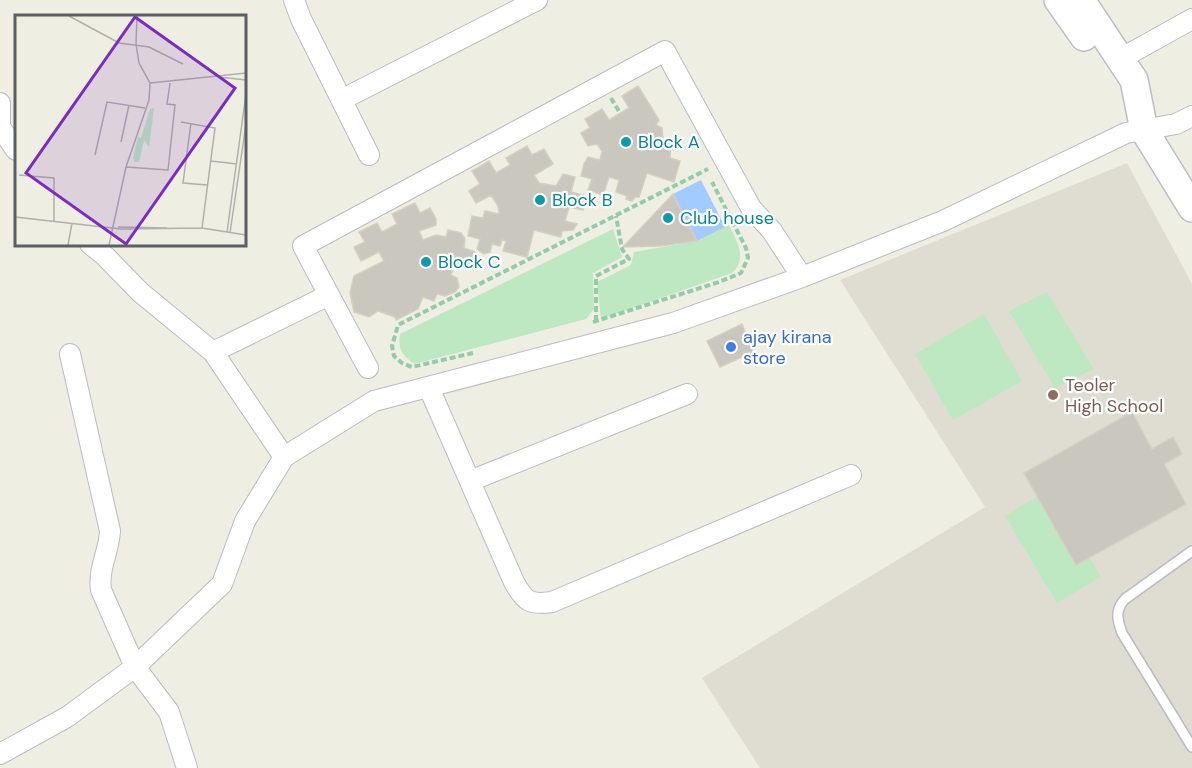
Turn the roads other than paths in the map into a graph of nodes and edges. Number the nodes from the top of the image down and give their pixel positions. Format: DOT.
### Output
graph roads {
  1 [pos="294,0"];
  2 [pos="537,0"];
  3 [pos="1058,0"];
  4 [pos="1081,0"];
  5 [pos="1192,20"];
  6 [pos="1120,59"];
  7 [pos="343,99"];
  8 [pos="0,103"];
  9 [pos="1192,116"];
  10 [pos="1142,117"];
  11 [pos="0,127"];
  12 [pos="15,149"];
  13 [pos="369,155"];
  14 [pos="1192,208"];
  15 [pos="92,246"];
  16 [pos="802,277"];
  17 [pos="329,295"];
  18 [pos="213,352"];
  19 [pos="70,354"];
  20 [pos="368,368"];
  21 [pos="429,388"];
  22 [pos="687,394"];
  23 [pos="284,457"];
  24 [pos="851,475"];
  25 [pos="470,481"];
  26 [pos="1192,551"];
  27 [pos="135,667"];
  28 [pos="1192,747"];
  29 [pos="0,754"];
  30 [pos="187,768"];
  1 -- 7 [label="street"];
  2 -- 7 [label="street"];
  3 -- 10 [label="street"];
  4 -- 6 [label="street"];
  5 -- 6 [label="street"];
  6 -- 10 [label="street"];
  7 -- 13 [label="street"];
  8 -- 11 [label="street"];
  9 -- 10 [label="street"];
  10 -- 14 [label="street"];
  10 -- 16 [label="street"];
  11 -- 12 [label="street"];
  15 -- 18 [label="street"];
  16 -- 17 [label="street"];
  16 -- 21 [label="street"];
  17 -- 18 [label="street"];
  17 -- 20 [label="street"];
  18 -- 23 [label="street"];
  19 -- 27 [label="street"];
  21 -- 23 [label="street"];
  21 -- 25 [label="street"];
  22 -- 25 [label="street"];
  23 -- 27 [label="street"];
  24 -- 25 [label="street"];
  26 -- 28 [label="lane"];
  27 -- 29 [label="street"];
  27 -- 30 [label="street"];
}
